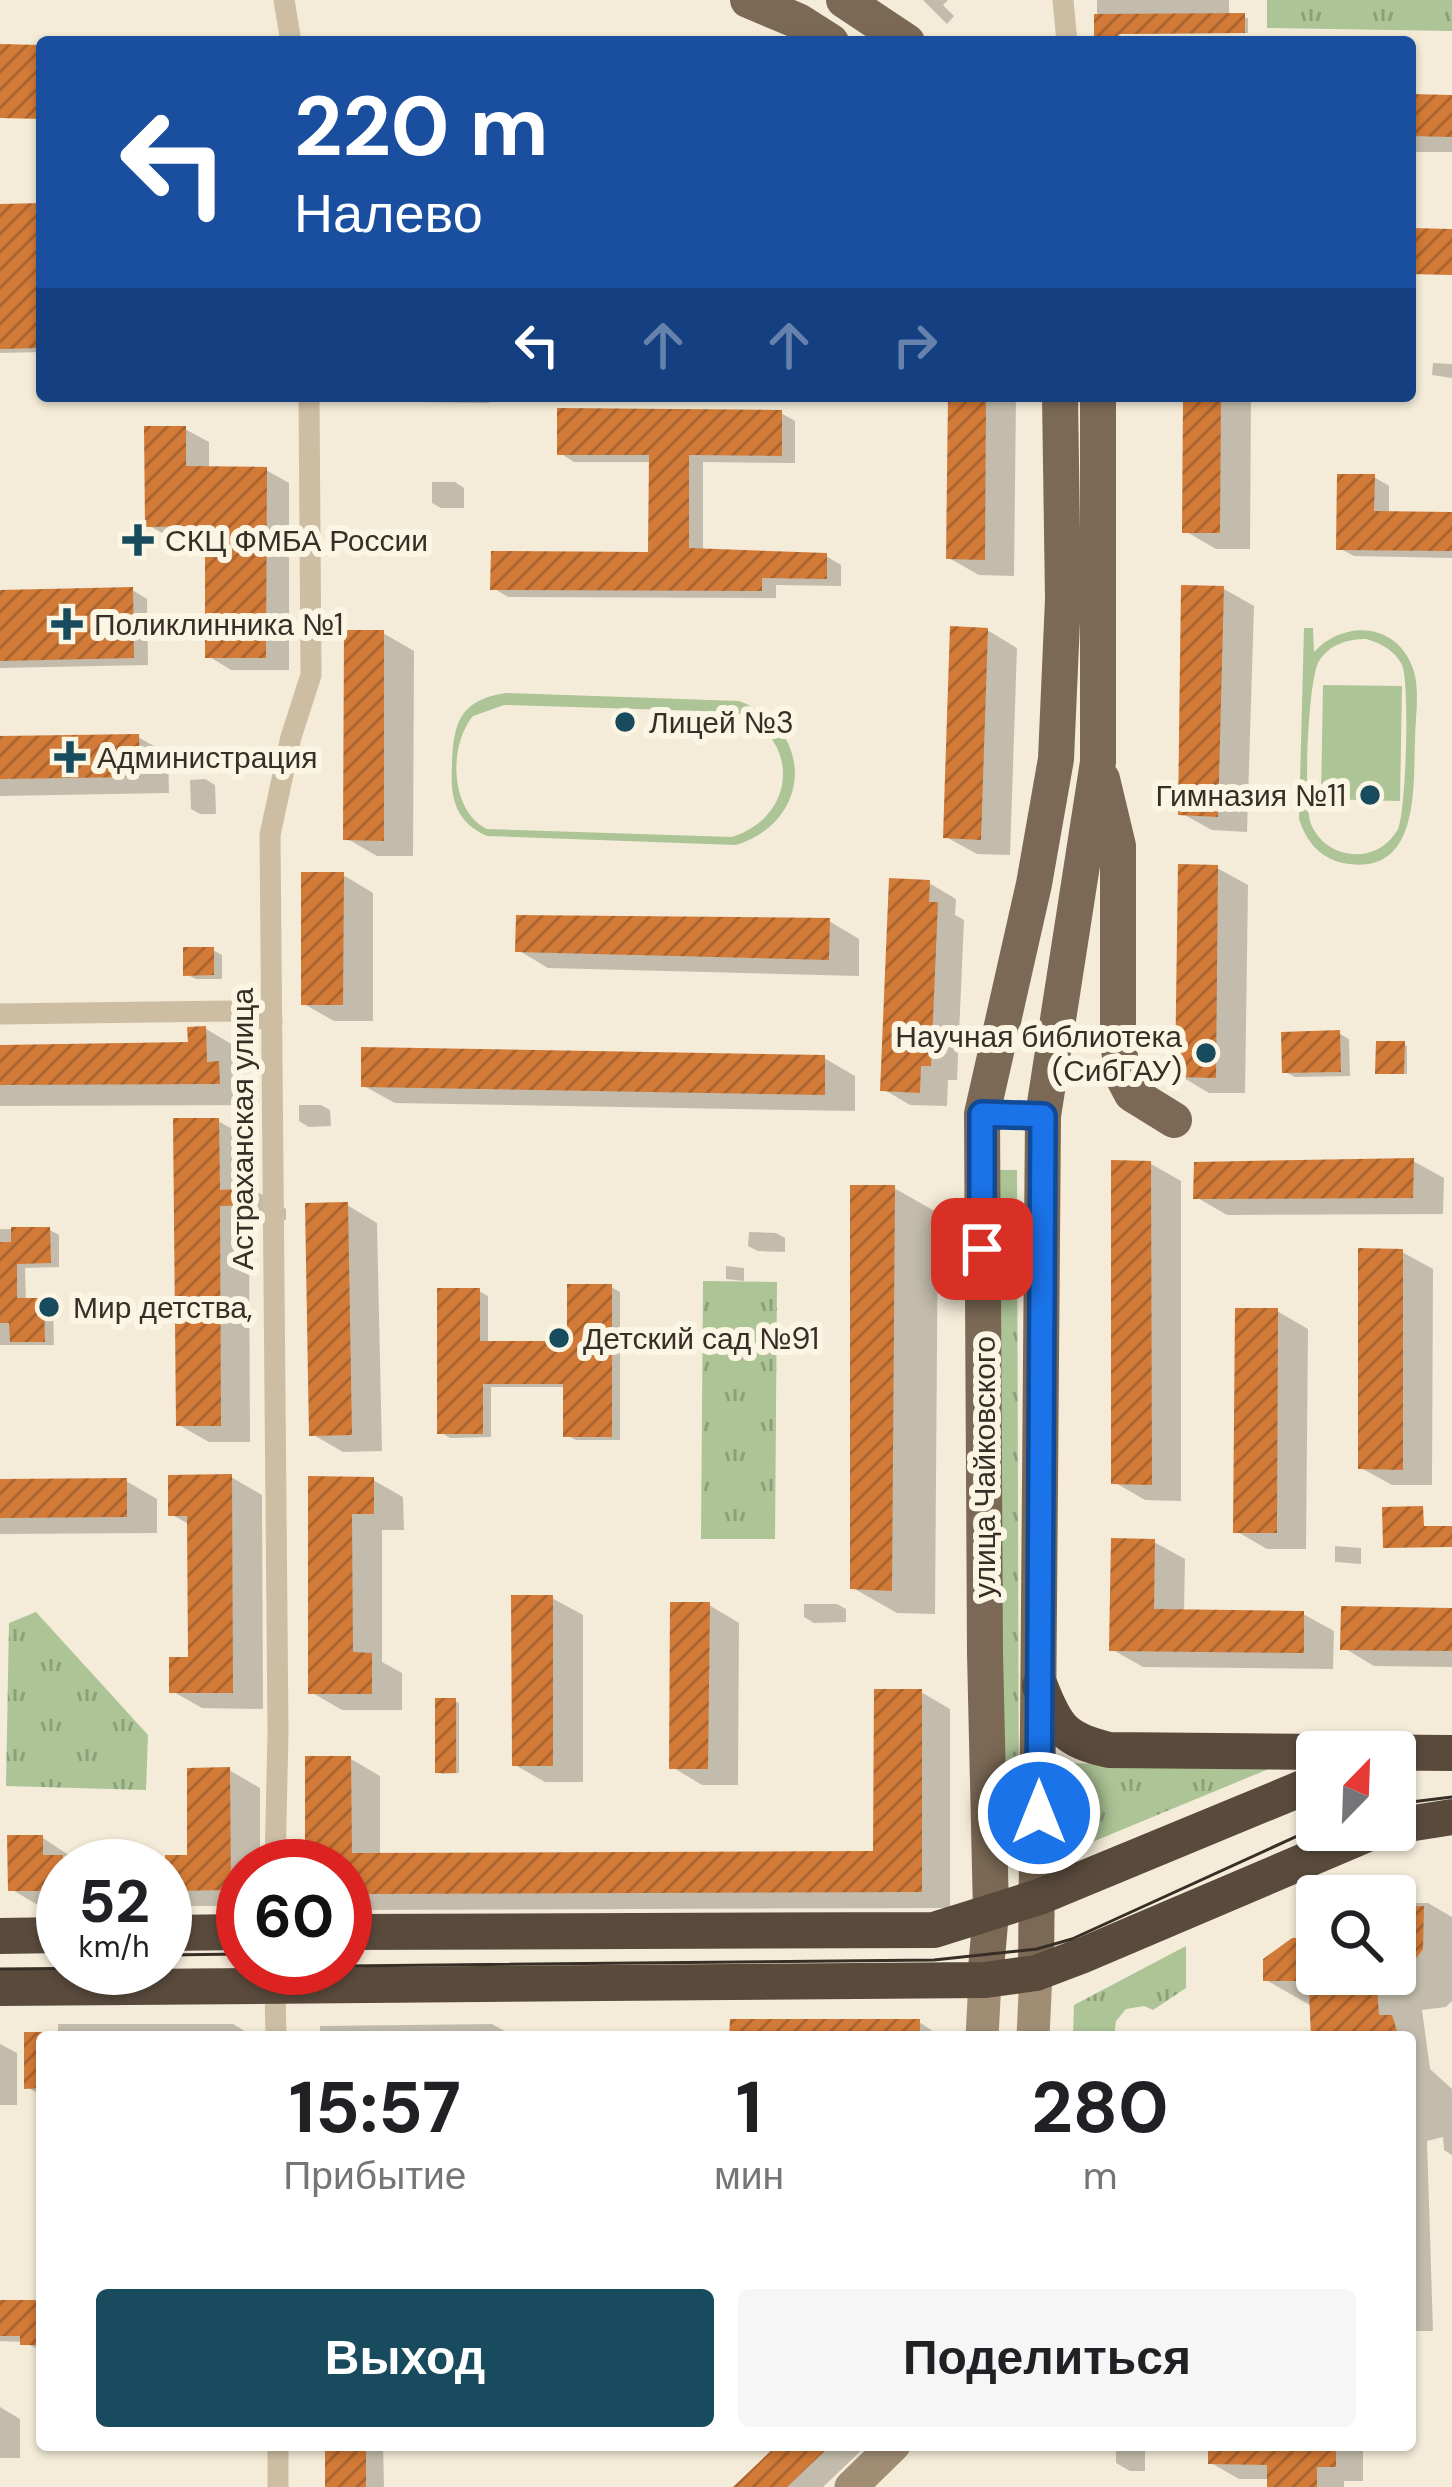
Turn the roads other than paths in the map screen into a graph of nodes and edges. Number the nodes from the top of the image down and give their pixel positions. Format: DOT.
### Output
graph roads {
  1 [pos="284,0"];
  2 [pos="748,0"];
  3 [pos="844,0"];
  4 [pos="1064,0"];
  5 [pos="290,36"];
  6 [pos="822,36"];
  7 [pos="898,36"];
  8 [pos="1067,36"];
  9 [pos="309,402"];
  10 [pos="1060,402"];
  11 [pos="1100,402"];
  12 [pos="1098,762"];
  13 [pos="0,1014"];
  14 [pos="272,1021"];
  15 [pos="982,1114"];
  16 [pos="1043,1116"];
  17 [pos="1174,1120"];
  18 [pos="1040,1686"];
  19 [pos="1452,1756"];
  20 [pos="1416,1764"];
  21 [pos="1296,1791"];
  22 [pos="1452,1817"];
  23 [pos="1416,1823"];
  24 [pos="276,1839"];
  25 [pos="1327,1851"];
  26 [pos="1039,1897"];
  27 [pos="991,1912"];
  28 [pos="372,1932"];
  29 [pos="36,1935"];
  30 [pos="0,1936"];
  31 [pos="1036,1973"];
  32 [pos="986,1981"];
  33 [pos="0,1988"];
  34 [pos="372,1988"];
  35 [pos="216,1989"];
  36 [pos="275,1995"];
  37 [pos="276,2031"];
  38 [pos="982,2031"];
  39 [pos="1033,2031"];
  40 [pos="278,2451"];
  41 [pos="889,2451"];
  42 [pos="278,2487"];
  43 [pos="851,2487"];
  1 -- 5 [label="street"];
  2 -- 6 [label="main road"];
  3 -- 7 [label="main road"];
  4 -- 8 [label="street"];
  9 -- 14 [label="street, Астраханская улица"];
  10 -- 15 [label="main road, улица Чайковского"];
  11 -- 12 [label="main road, улица Чайковского"];
  12 -- 16 [label="main road, улица Чайковского"];
  12 -- 17 [label="main road"];
  13 -- 14 [label="street"];
  14 -- 24 [label="street, Астраханская улица"];
  15 -- 16 [label="main road"];
  15 -- 27 [label="main road, улица Чайковского"];
  16 -- 18 [label="main road, улица Чайковского"];
  18 -- 19 [label="highway"];
  18 -- 26 [label="main road, улица Чайковского"];
  19 -- 20 [label="highway"];
  21 -- 26 [label="highway"];
  22 -- 23 [label="highway"];
  25 -- 31 [label="highway"];
  26 -- 27 [label="highway"];
  26 -- 31 [label="main road, улица Чайковского"];
  27 -- 28 [label="highway"];
  27 -- 32 [label="main road, улица Чайковского"];
  29 -- 30 [label="highway"];
  31 -- 32 [label="highway"];
  31 -- 39 [label="main road, улица Чайковского"];
  32 -- 34 [label="highway"];
  32 -- 38 [label="main road, улица Чайковского"];
  33 -- 35 [label="highway"];
  36 -- 37 [label="street"];
  40 -- 42 [label="street"];
  41 -- 43 [label="main road"];
}
